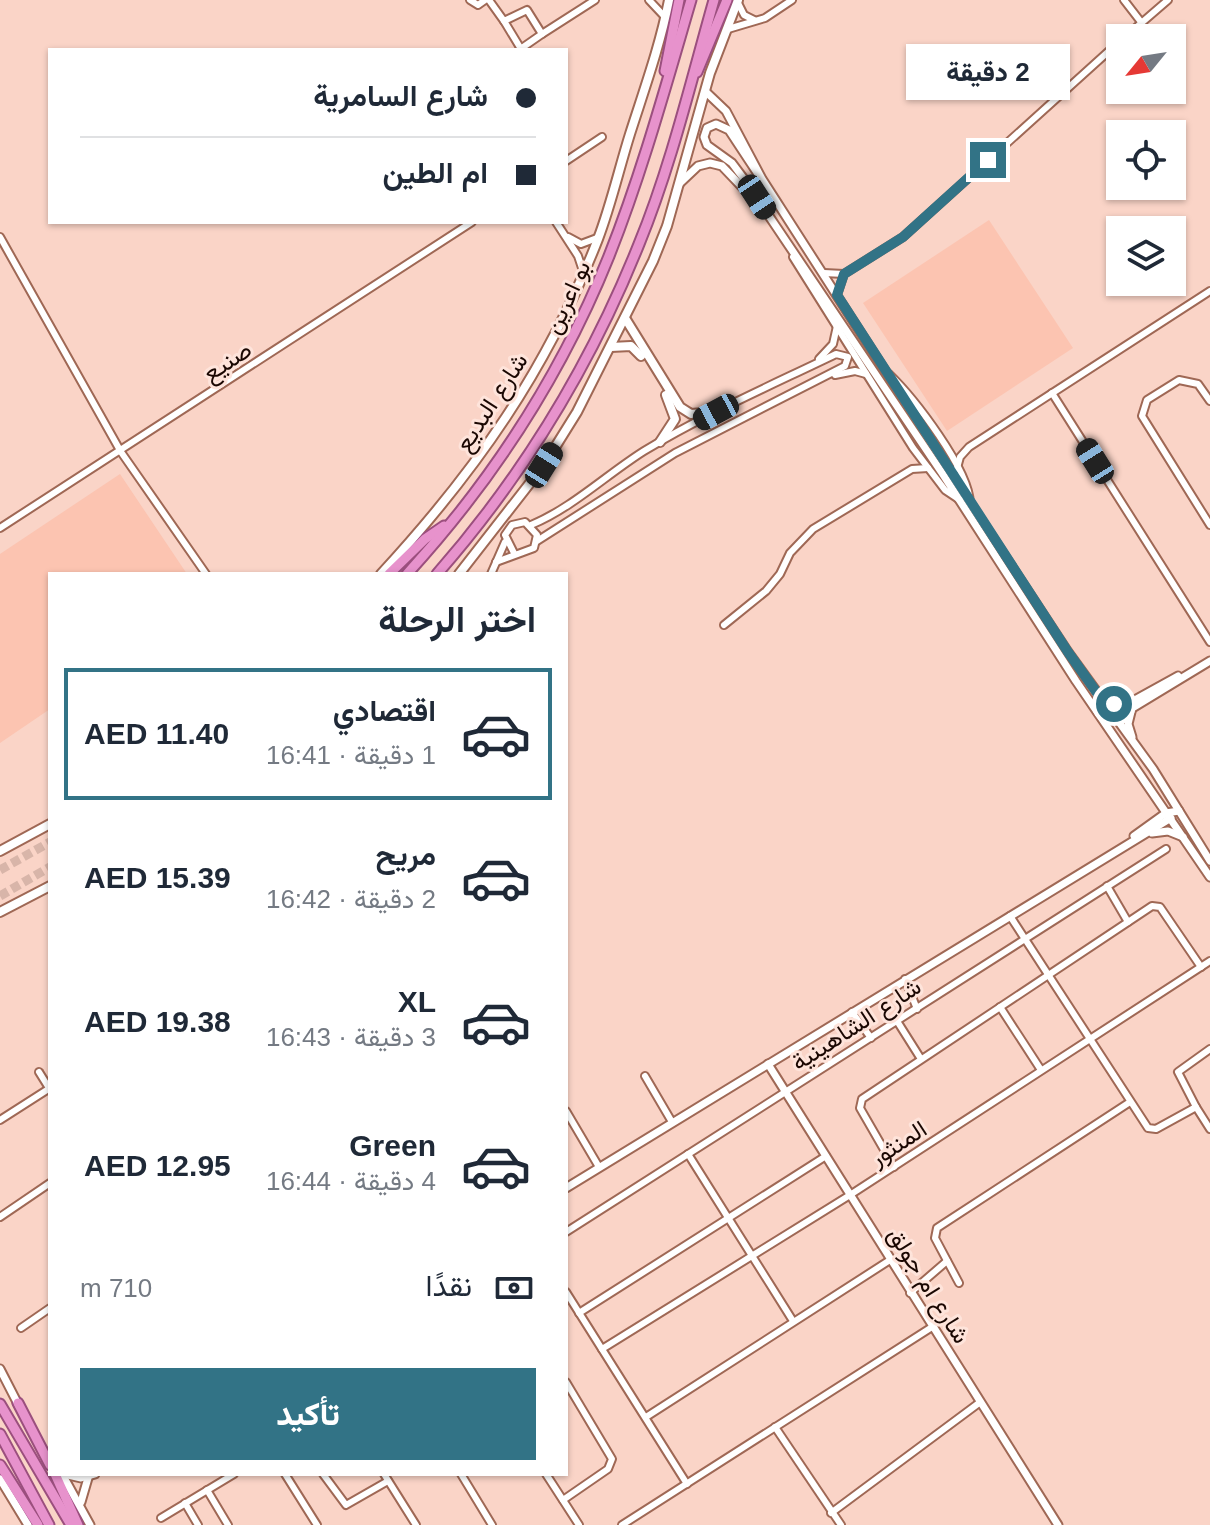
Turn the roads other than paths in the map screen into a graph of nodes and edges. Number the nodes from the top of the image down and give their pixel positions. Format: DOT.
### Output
graph roads {
  1 [pos="470,0"];
  2 [pos="487,0"];
  3 [pos="595,0"];
  4 [pos="649,0"];
  5 [pos="669,0"];
  6 [pos="679,0"];
  7 [pos="691,0"];
  8 [pos="714,0"];
  9 [pos="734,0"];
  10 [pos="792,0"];
  11 [pos="1124,0"];
  12 [pos="1168,0"];
  13 [pos="665,17"];
  14 [pos="504,21"];
  15 [pos="758,21"];
  16 [pos="1141,22"];
  17 [pos="728,29"];
  18 [pos="542,34"];
  19 [pos="518,48"];
  20 [pos="521,48"];
  21 [pos="1106,54"];
  22 [pos="691,82"];
  23 [pos="666,84"];
  24 [pos="706,92"];
  25 [pos="602,137"];
  26 [pos="568,160"];
  27 [pos="762,179"];
  28 [pos="680,184"];
  29 [pos="767,213"];
  30 [pos="469,224"];
  31 [pos="557,224"];
  32 [pos="565,235"];
  33 [pos="783,236"];
  34 [pos="0,237"];
  35 [pos="599,237"];
  36 [pos="584,272"];
  37 [pos="824,273"];
  38 [pos="844,274"];
  39 [pos="1210,291"];
  40 [pos="837,295"];
  41 [pos="625,318"];
  42 [pos="837,326"];
  43 [pos="611,347"];
  44 [pos="803,370"];
  45 [pos="886,372"];
  46 [pos="870,377"];
  47 [pos="820,380"];
  48 [pos="1052,393"];
  49 [pos="1210,401"];
  50 [pos="716,412"];
  51 [pos="660,442"];
  52 [pos="969,447"];
  53 [pos="946,449"];
  54 [pos="121,452"];
  55 [pos="917,454"];
  56 [pos="928,468"];
  57 [pos="957,468"];
  58 [pos="912,469"];
  59 [pos="960,500"];
  60 [pos="970,503"];
  61 [pos="451,523"];
  62 [pos="531,525"];
  63 [pos="1210,525"];
  64 [pos="0,528"];
  65 [pos="537,541"];
  66 [pos="505,542"];
  67 [pos="514,553"];
  68 [pos="496,562"];
  69 [pos="1016,571"];
  70 [pos="205,572"];
  71 [pos="383,572"];
  72 [pos="391,572"];
  73 [pos="409,572"];
  74 [pos="439,572"];
  75 [pos="461,572"];
  76 [pos="492,572"];
  77 [pos="1008,576"];
  78 [pos="724,625"];
  79 [pos="1210,642"];
  80 [pos="1209,661"];
  81 [pos="1100,697"];
  82 [pos="1128,707"];
  83 [pos="1113,715"];
  84 [pos="1104,721"];
  85 [pos="1142,752"];
  86 [pos="1154,793"];
  87 [pos="1179,811"];
  88 [pos="1168,816"];
  89 [pos="1150,823"];
  90 [pos="48,825"];
  91 [pos="1146,833"];
  92 [pos="1134,838"];
  93 [pos="1183,838"];
  94 [pos="1166,849"];
  95 [pos="0,851"];
  96 [pos="1210,861"];
  97 [pos="1210,877"];
  98 [pos="1107,886"];
  99 [pos="48,887"];
  100 [pos="0,912"];
  101 [pos="1010,916"];
  102 [pos="1128,922"];
  103 [pos="1026,940"];
  104 [pos="1210,961"];
  105 [pos="1201,967"];
  106 [pos="1048,974"];
  107 [pos="905,979"];
  108 [pos="1000,1007"];
  109 [pos="917,1009"];
  110 [pos="852,1012"];
  111 [pos="897,1021"];
  112 [pos="871,1038"];
  113 [pos="1090,1039"];
  114 [pos="1210,1049"];
  115 [pos="921,1059"];
  116 [pos="768,1064"];
  117 [pos="1041,1070"];
  118 [pos="39,1072"];
  119 [pos="645,1076"];
  120 [pos="48,1085"];
  121 [pos="48,1089"];
  122 [pos="786,1093"];
  123 [pos="1130,1102"];
  124 [pos="1196,1107"];
  125 [pos="568,1114"];
  126 [pos="0,1120"];
  127 [pos="672,1122"];
  128 [pos="1210,1129"];
  129 [pos="688,1154"];
  130 [pos="826,1156"];
  131 [pos="599,1167"];
  132 [pos="894,1167"];
  133 [pos="48,1184"];
  134 [pos="568,1187"];
  135 [pos="850,1195"];
  136 [pos="0,1217"];
  137 [pos="728,1217"];
  138 [pos="568,1231"];
  139 [pos="753,1256"];
  140 [pos="890,1260"];
  141 [pos="947,1261"];
  142 [pos="927,1276"];
  143 [pos="959,1283"];
  144 [pos="905,1284"];
  145 [pos="910,1293"];
  146 [pos="568,1295"];
  147 [pos="48,1309"];
  148 [pos="579,1313"];
  149 [pos="793,1321"];
  150 [pos="932,1327"];
  151 [pos="21,1328"];
  152 [pos="602,1349"];
  153 [pos="0,1369"];
  154 [pos="568,1385"];
  155 [pos="18,1403"];
  156 [pos="979,1403"];
  157 [pos="0,1404"];
  158 [pos="646,1417"];
  159 [pos="775,1427"];
  160 [pos="0,1434"];
  161 [pos="48,1452"];
  162 [pos="48,1461"];
  163 [pos="0,1465"];
  164 [pos="56,1476"];
  165 [pos="64,1476"];
  166 [pos="92,1476"];
  167 [pos="231,1476"];
  168 [pos="286,1476"];
  169 [pos="324,1476"];
  170 [pos="462,1476"];
  171 [pos="547,1476"];
  172 [pos="386,1477"];
  173 [pos="0,1479"];
  174 [pos="687,1484"];
  175 [pos="207,1490"];
  176 [pos="563,1500"];
  177 [pos="185,1503"];
  178 [pos="81,1506"];
  179 [pos="831,1513"];
  180 [pos="161,1518"];
  181 [pos="28,1525"];
  182 [pos="38,1525"];
  183 [pos="49,1525"];
  184 [pos="71,1525"];
  185 [pos="78,1525"];
  186 [pos="90,1525"];
  187 [pos="198,1525"];
  188 [pos="228,1525"];
  189 [pos="317,1525"];
  190 [pos="416,1525"];
  191 [pos="492,1525"];
  192 [pos="579,1525"];
  193 [pos="622,1525"];
  194 [pos="841,1525"];
  195 [pos="1058,1525"];
  1 -- 2 [label="street"];
  2 -- 14 [label="street"];
  3 -- 18 [label="street"];
  4 -- 13 [label="street"];
  5 -- 13 [label="main road, شارع البديع"];
  6 -- 23 [label="highway"];
  7 -- 23 [label="highway, بو اعرين"];
  8 -- 22 [label="highway, بو اعرين"];
  9 -- 15 [label="street"];
  9 -- 17 [label="main road"];
  9 -- 22 [label="highway"];
  10 -- 15 [label="street"];
  11 -- 16 [label="street"];
  12 -- 16 [label="street"];
  13 -- 35 [label="main road, شارع البديع"];
  14 -- 18 [label="street"];
  14 -- 19 [label="street"];
  15 -- 17 [label="street"];
  17 -- 24 [label="main road"];
  18 -- 20 [label="street"];
  21 -- 38 [label="street"];
  22 -- 74 [label="highway, بو اعرين"];
  23 -- 61 [label="highway, بو اعرين"];
  24 -- 27 [label="street"];
  24 -- 28 [label="main road"];
  25 -- 26 [label="street"];
  27 -- 29 [label="street"];
  27 -- 37 [label="street"];
  28 -- 29 [label="street"];
  28 -- 41 [label="main road"];
  29 -- 33 [label="street"];
  30 -- 54 [label="street, صنيع"];
  31 -- 32 [label="street"];
  32 -- 35 [label="street"];
  32 -- 36 [label="street"];
  33 -- 42 [label="street"];
  33 -- 59 [label="street"];
  34 -- 54 [label="street"];
  35 -- 36 [label="main road, شارع البديع"];
  36 -- 71 [label="main road, شارع البديع"];
  37 -- 38 [label="street"];
  37 -- 40 [label="street"];
  38 -- 40 [label="street"];
  39 -- 48 [label="street"];
  40 -- 45 [label="street"];
  41 -- 43 [label="main road"];
  41 -- 50 [label="main road"];
  42 -- 44 [label="street"];
  42 -- 46 [label="street"];
  43 -- 51 [label="main road"];
  43 -- 75 [label="main road"];
  44 -- 47 [label="street"];
  44 -- 50 [label="street"];
  45 -- 53 [label="street"];
  45 -- 60 [label="street"];
  46 -- 47 [label="street"];
  46 -- 55 [label="street"];
  47 -- 65 [label="street"];
  48 -- 52 [label="street"];
  48 -- 79 [label="street"];
  49 -- 63 [label="street"];
  50 -- 51 [label="street"];
  51 -- 62 [label="street"];
  52 -- 53 [label="street"];
  52 -- 57 [label="street"];
  53 -- 57 [label="street"];
  54 -- 64 [label="street, صنيع"];
  54 -- 70 [label="street"];
  55 -- 56 [label="street"];
  55 -- 58 [label="street"];
  56 -- 58 [label="street"];
  56 -- 59 [label="street"];
  57 -- 60 [label="street"];
  58 -- 78 [label="street"];
  59 -- 77 [label="street"];
  60 -- 69 [label="street"];
  61 -- 72 [label="highway"];
  61 -- 73 [label="highway, بو اعرين"];
  62 -- 65 [label="street"];
  62 -- 66 [label="street"];
  65 -- 67 [label="street"];
  66 -- 67 [label="street"];
  66 -- 68 [label="street"];
  67 -- 68 [label="street"];
  68 -- 76 [label="street"];
  69 -- 77 [label="street"];
  69 -- 81 [label="street"];
  77 -- 84 [label="street"];
  80 -- 82 [label="street"];
  81 -- 82 [label="street"];
  81 -- 83 [label="street"];
  82 -- 83 [label="street"];
  82 -- 85 [label="street"];
  83 -- 84 [label="street"];
  83 -- 85 [label="street"];
  84 -- 86 [label="street"];
  85 -- 87 [label="street"];
  86 -- 88 [label="street"];
  86 -- 89 [label="street"];
  87 -- 88 [label="street, شارع الشاهينية"];
  87 -- 96 [label="street"];
  88 -- 89 [label="street, شارع الشاهينية"];
  88 -- 91 [label="street, شارع الشاهينية"];
  88 -- 93 [label="street"];
  89 -- 92 [label="street, شارع الشاهينية"];
  90 -- 95 [label="main road"];
  91 -- 92 [label="street, شارع الشاهينية"];
  91 -- 93 [label="street"];
  92 -- 101 [label="street, شارع الشاهينية"];
  93 -- 97 [label="street"];
  94 -- 98 [label="street, شارع الشاهينية"];
  98 -- 102 [label="street"];
  98 -- 103 [label="street, شارع الشاهينية"];
  99 -- 100 [label="main road"];
  101 -- 103 [label="street"];
  101 -- 107 [label="street, شارع الشاهينية"];
  102 -- 105 [label="street"];
  102 -- 106 [label="street"];
  103 -- 106 [label="street"];
  103 -- 109 [label="street, شارع الشاهينية"];
  104 -- 105 [label="street, المنثور"];
  105 -- 113 [label="street, المنثور"];
  106 -- 108 [label="street"];
  106 -- 113 [label="street"];
  107 -- 109 [label="street"];
  107 -- 110 [label="street, شارع الشاهينية"];
  108 -- 115 [label="street"];
  108 -- 117 [label="street"];
  109 -- 111 [label="street, شارع الشاهينية"];
  110 -- 112 [label="street"];
  110 -- 116 [label="street, شارع الشاهينية"];
  111 -- 112 [label="street, شارع الشاهينية"];
  111 -- 115 [label="street"];
  112 -- 122 [label="street, شارع الشاهينية"];
  113 -- 117 [label="street, المنثور"];
  113 -- 123 [label="street"];
  114 -- 124 [label="street"];
  115 -- 132 [label="street"];
  116 -- 122 [label="street, شارع ام جولق"];
  116 -- 127 [label="street, شارع الشاهينية"];
  117 -- 132 [label="street, المنثور"];
  118 -- 120 [label="street"];
  119 -- 127 [label="street"];
  121 -- 126 [label="street"];
  122 -- 129 [label="street, شارع الشاهينية"];
  122 -- 130 [label="street, شارع ام جولق"];
  123 -- 124 [label="street"];
  123 -- 141 [label="street"];
  124 -- 128 [label="street"];
  125 -- 131 [label="street"];
  127 -- 131 [label="street, شارع الشاهينية"];
  129 -- 137 [label="street"];
  129 -- 138 [label="street, شارع الشاهينية"];
  130 -- 135 [label="street, شارع ام جولق"];
  130 -- 137 [label="street"];
  131 -- 134 [label="street, شارع الشاهينية"];
  132 -- 135 [label="street, المنثور"];
  133 -- 136 [label="street"];
  135 -- 139 [label="street, المنثور"];
  135 -- 140 [label="street, شارع ام جولق"];
  137 -- 139 [label="street"];
  137 -- 148 [label="street"];
  139 -- 149 [label="street"];
  139 -- 152 [label="street, المنثور"];
  140 -- 144 [label="street, شارع ام جولق"];
  140 -- 149 [label="street"];
  141 -- 142 [label="street"];
  141 -- 143 [label="street"];
  142 -- 144 [label="street"];
  142 -- 145 [label="street"];
  144 -- 145 [label="street, شارع ام جولق"];
  145 -- 150 [label="street, شارع ام جولق"];
  146 -- 148 [label="street"];
  147 -- 151 [label="street"];
  148 -- 152 [label="street"];
  149 -- 158 [label="street"];
  150 -- 156 [label="street, شارع ام جولق"];
  150 -- 159 [label="street"];
  152 -- 158 [label="street"];
  153 -- 155 [label="street"];
  154 -- 176 [label="street"];
  155 -- 161 [label="street"];
  155 -- 162 [label="highway"];
  156 -- 179 [label="street"];
  156 -- 195 [label="street, شارع ام جولق"];
  157 -- 184 [label="highway"];
  158 -- 174 [label="street"];
  159 -- 174 [label="street"];
  159 -- 179 [label="street"];
  160 -- 183 [label="highway"];
  163 -- 182 [label="highway"];
  164 -- 185 [label="highway"];
  165 -- 178 [label="street"];
  166 -- 178 [label="street"];
  167 -- 175 [label="street"];
  168 -- 189 [label="street"];
  169 -- 172 [label="street"];
  170 -- 191 [label="street"];
  171 -- 176 [label="street"];
  172 -- 190 [label="street"];
  173 -- 181 [label="street"];
  174 -- 193 [label="street"];
  175 -- 177 [label="street"];
  175 -- 188 [label="street"];
  176 -- 192 [label="street"];
  177 -- 180 [label="street"];
  177 -- 187 [label="street"];
  178 -- 186 [label="street"];
  179 -- 194 [label="street"];
}
